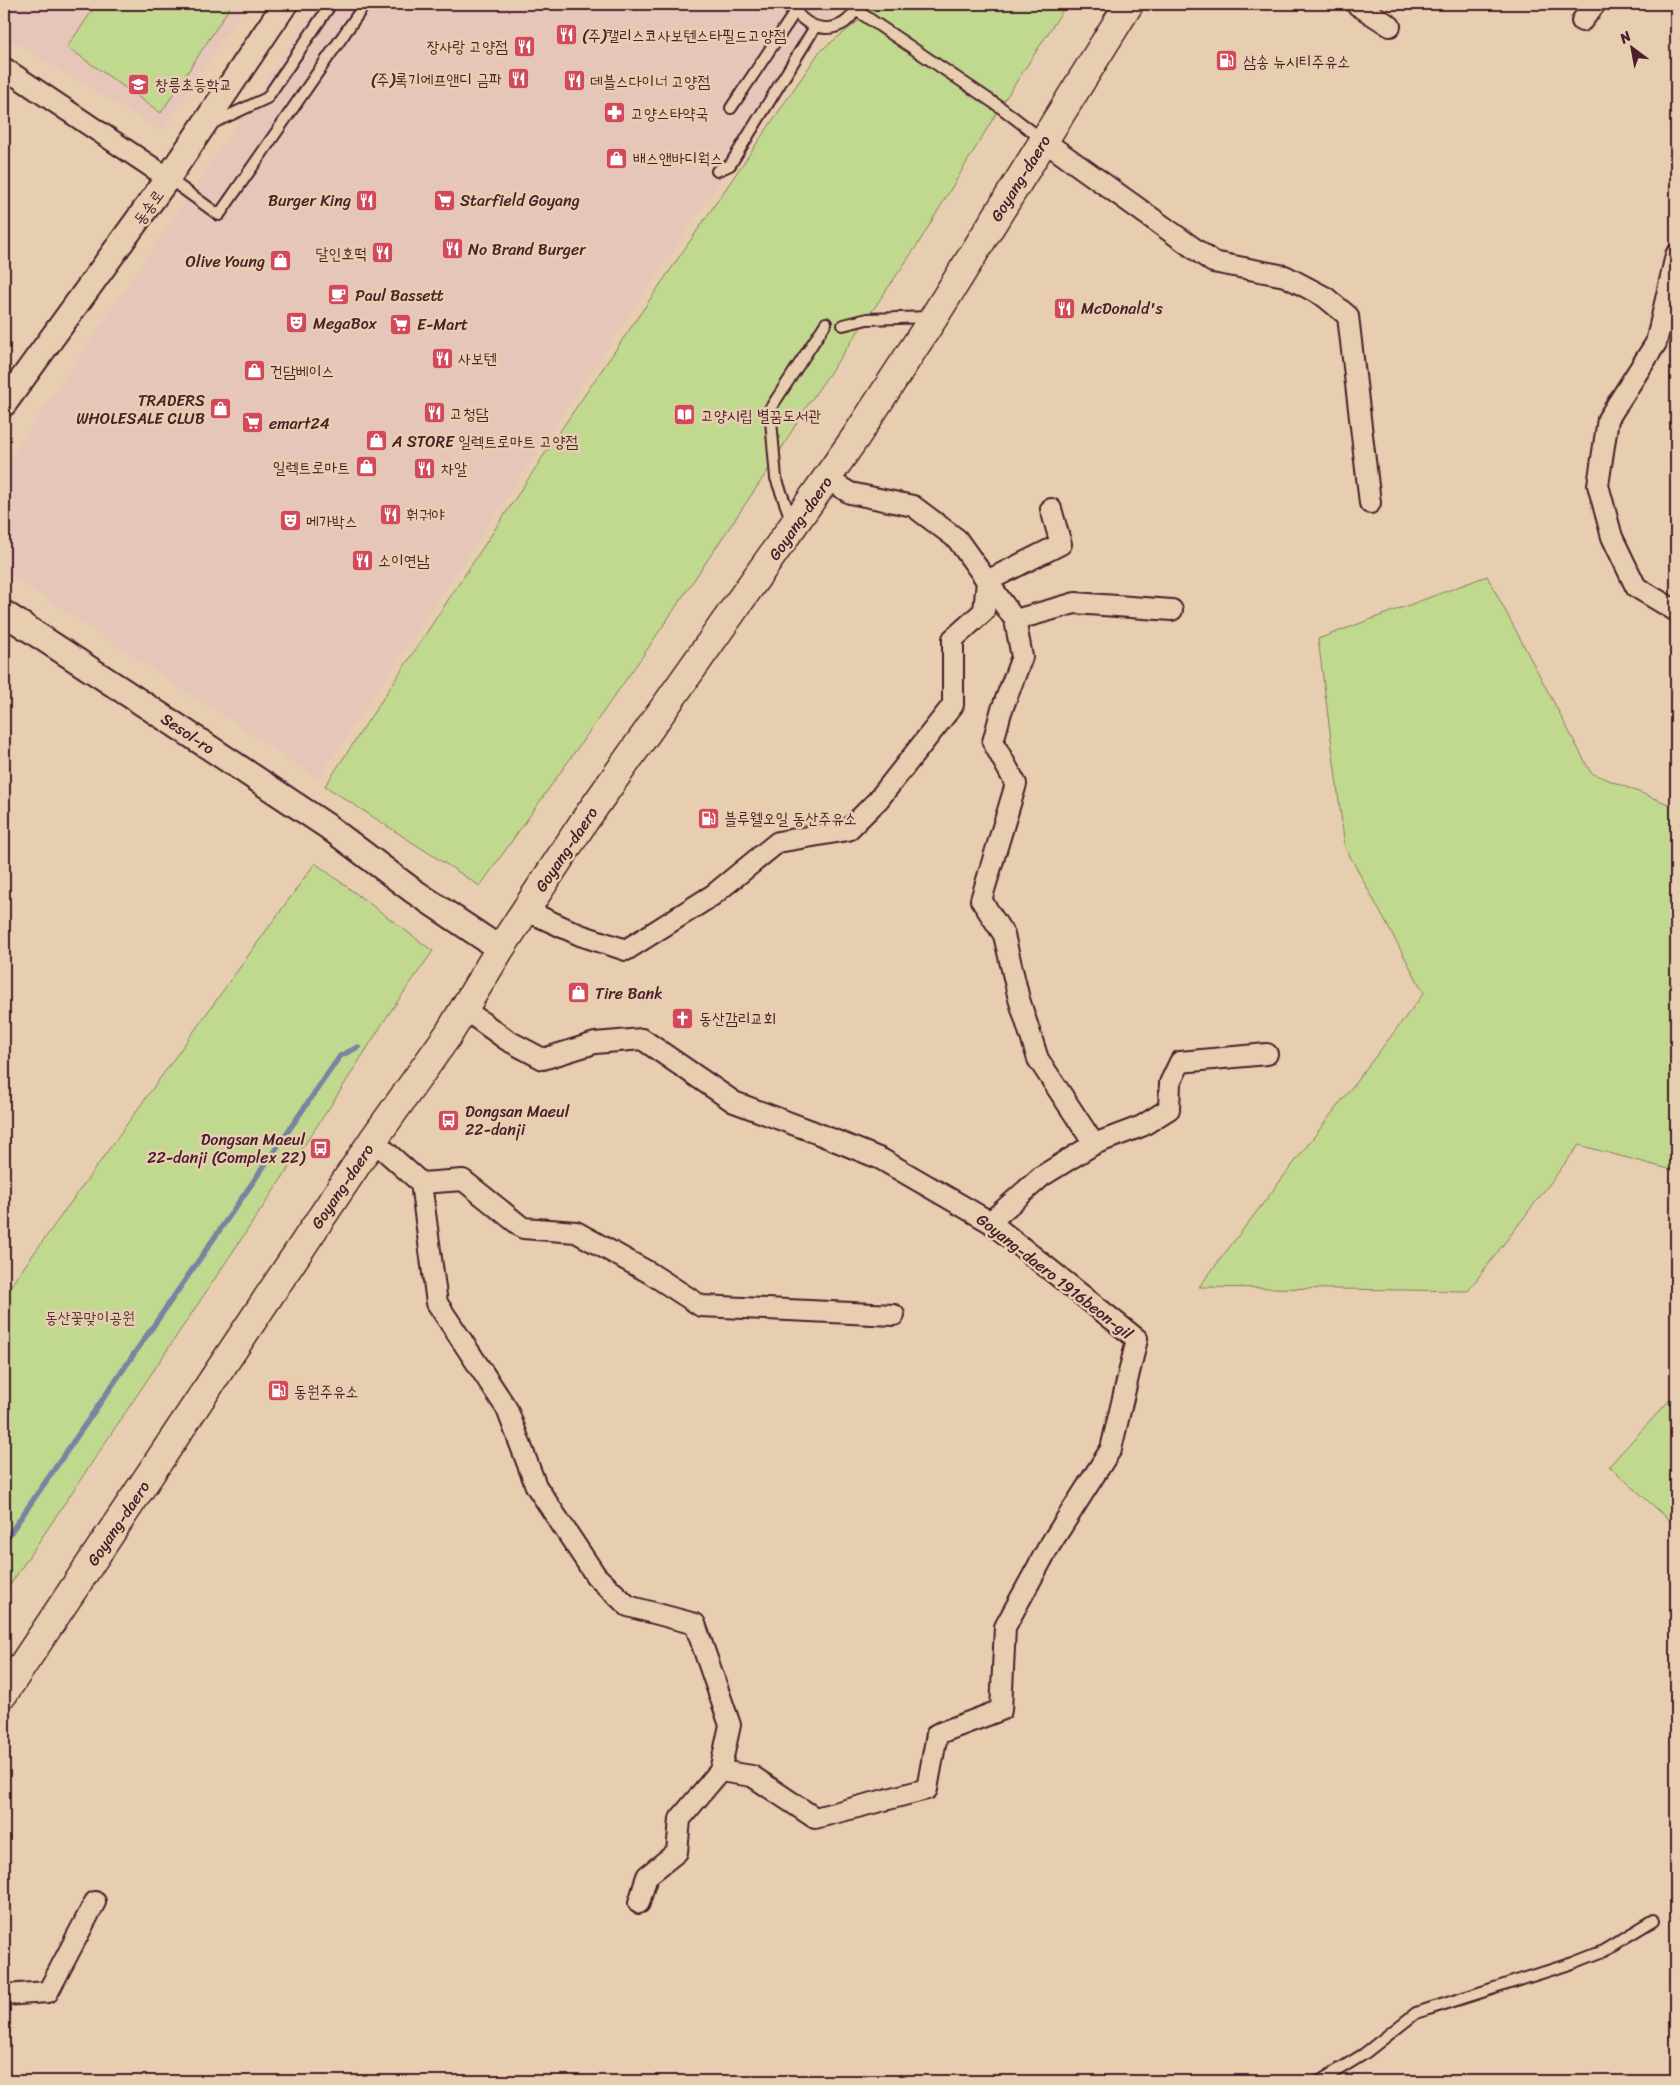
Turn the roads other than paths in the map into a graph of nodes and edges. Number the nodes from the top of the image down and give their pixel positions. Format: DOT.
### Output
graph roads {
  1 [pos="285,4"];
  2 [pos="331,4"];
  3 [pos="366,4"];
  4 [pos="1129,4"];
  5 [pos="1356,4"];
  6 [pos="1594,4"];
  7 [pos="857,7"];
  8 [pos="794,8"];
  9 [pos="1582,21"];
  10 [pos="1390,26"];
  11 [pos="815,27"];
  12 [pos="4,68"];
  13 [pos="732,108"];
  14 [pos="201,129"];
  15 [pos="1044,140"];
  16 [pos="717,171"];
  17 [pos="168,178"];
  18 [pos="1676,255"];
  19 [pos="934,317"];
  20 [pos="826,322"];
  21 [pos="843,325"];
  22 [pos="4,404"];
  23 [pos="828,478"];
  24 [pos="1370,503"];
  25 [pos="1050,509"];
  26 [pos="794,527"];
  27 [pos="987,581"];
  28 [pos="1172,610"];
  29 [pos="1676,611"];
  30 [pos="4,613"];
  31 [pos="1015,620"];
  32 [pos="525,910"];
  33 [pos="500,948"];
  34 [pos="464,1009"];
  35 [pos="1267,1054"];
  36 [pos="373,1140"];
  37 [pos="1094,1144"];
  38 [pos="421,1183"];
  39 [pos="990,1222"];
  40 [pos="894,1315"];
  41 [pos="4,1693"];
  42 [pos="720,1771"];
  43 [pos="95,1902"];
  44 [pos="639,1903"];
  45 [pos="1654,1920"];
  46 [pos="4,1995"];
  47 [pos="1320,2081"];
  1 -- 14 [label="street, 동송로"];
  2 -- 14 [label="lane"];
  3 -- 17 [label="lane"];
  4 -- 15 [label="main road, Goyang-daero"];
  5 -- 10 [label="street"];
  6 -- 9 [label="street"];
  7 -- 11 [label="lane"];
  7 -- 15 [label="lane"];
  8 -- 11 [label="lane"];
  8 -- 13 [label="lane"];
  11 -- 16 [label="lane"];
  12 -- 17 [label="street"];
  14 -- 17 [label="street, 동송로"];
  15 -- 19 [label="main road, Goyang-daero"];
  15 -- 24 [label="street"];
  17 -- 22 [label="street, 동송로"];
  18 -- 29 [label="street"];
  19 -- 21 [label="lane"];
  19 -- 23 [label="main road, Goyang-daero"];
  20 -- 26 [label="lane"];
  23 -- 26 [label="main road, Goyang-daero"];
  23 -- 27 [label="street"];
  25 -- 27 [label="street"];
  26 -- 32 [label="main road, Goyang-daero"];
  27 -- 31 [label="street"];
  27 -- 32 [label="street"];
  28 -- 31 [label="street"];
  30 -- 33 [label="street, Sesol-ro"];
  31 -- 37 [label="street"];
  32 -- 33 [label="main road, Goyang-daero"];
  33 -- 34 [label="main road, Goyang-daero"];
  34 -- 36 [label="main road, Goyang-daero"];
  34 -- 39 [label="street, Goyang-daero 1916beon-gil"];
  35 -- 37 [label="street"];
  36 -- 38 [label="street"];
  36 -- 41 [label="main road, Goyang-daero"];
  37 -- 39 [label="street"];
  38 -- 40 [label="street"];
  38 -- 42 [label="street"];
  39 -- 42 [label="street, Goyang-daero 1916beon-gil"];
  42 -- 44 [label="street"];
  43 -- 46 [label="street"];
  45 -- 47 [label="lane"];
}
